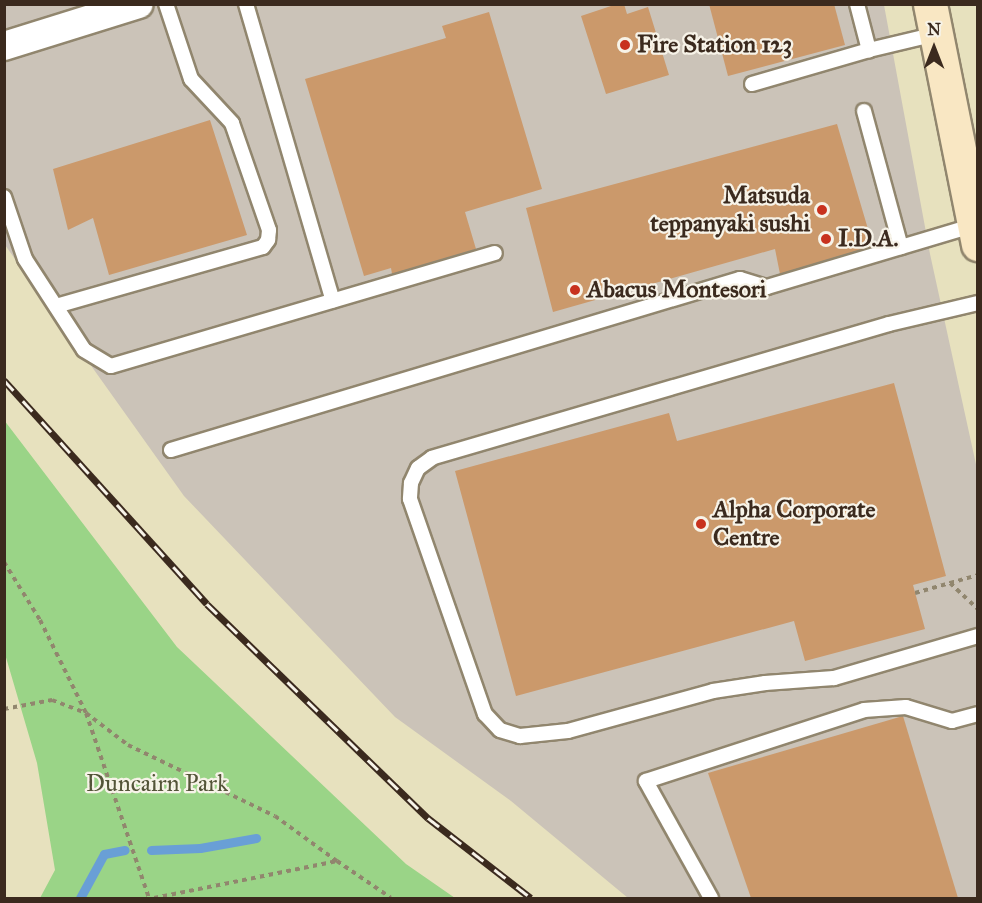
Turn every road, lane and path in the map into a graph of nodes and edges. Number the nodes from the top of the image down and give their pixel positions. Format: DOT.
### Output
graph roads {
  1 [pos="140,4"];
  2 [pos="166,4"];
  3 [pos="246,4"];
  4 [pos="857,4"];
  5 [pos="933,19"];
  6 [pos="4,46"];
  7 [pos="869,50"];
  8 [pos="752,84"];
  9 [pos="864,111"];
  10 [pos="4,197"];
  11 [pos="976,231"];
  12 [pos="901,247"];
  13 [pos="495,253"];
  14 [pos="333,301"];
  15 [pos="978,303"];
  16 [pos="56,306"];
  17 [pos="171,450"];
  18 [pos="4,562"];
  19 [pos="978,575"];
  20 [pos="950,583"];
  21 [pos="915,593"];
  22 [pos="978,609"];
  23 [pos="978,636"];
  24 [pos="4,709"];
  25 [pos="86,713"];
  26 [pos="978,714"];
  27 [pos="338,861"];
  28 [pos="152,898"];
  29 [pos="392,898"];
  30 [pos="711,898"];
  1 -- 6 [label="street"];
  2 -- 16 [label="lane"];
  3 -- 14 [label="lane"];
  4 -- 7 [label="lane"];
  5 -- 7 [label="lane"];
  5 -- 11 [label="main road"];
  7 -- 8 [label="lane"];
  9 -- 12 [label="lane"];
  10 -- 16 [label="lane"];
  11 -- 12 [label="lane"];
  12 -- 17 [label="lane"];
  13 -- 14 [label="lane"];
  14 -- 16 [label="lane"];
  15 -- 23 [label="lane"];
  18 -- 25 [label="path"];
  19 -- 20 [label="path"];
  20 -- 21 [label="path"];
  20 -- 22 [label="path"];
  24 -- 25 [label="path"];
  25 -- 27 [label="path"];
  25 -- 28 [label="path"];
  26 -- 30 [label="lane"];
  27 -- 28 [label="path"];
  27 -- 29 [label="path"];
}
